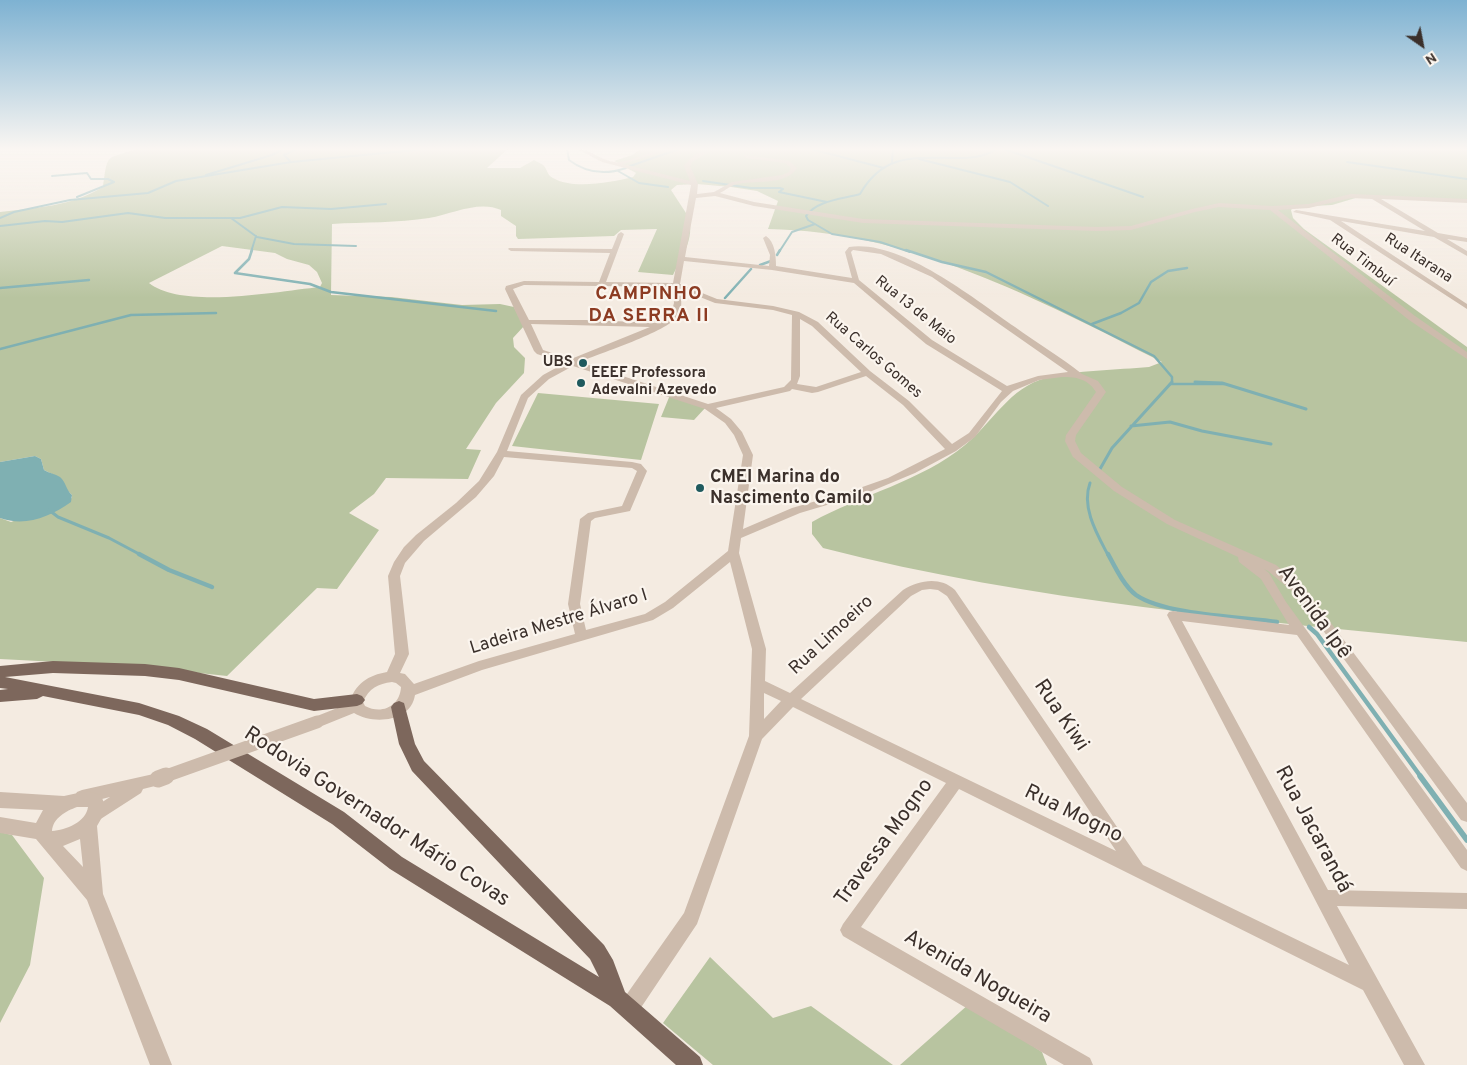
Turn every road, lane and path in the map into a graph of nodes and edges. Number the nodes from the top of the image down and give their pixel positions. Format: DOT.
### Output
graph roads {
  1 [pos="692,199"];
  2 [pos="733,199"];
  3 [pos="1340,199"];
  4 [pos="1376,199"];
  5 [pos="1423,199"];
  6 [pos="1448,200"];
  7 [pos="1467,201"];
  8 [pos="1272,208"];
  9 [pos="1467,210"];
  10 [pos="1330,217"];
  11 [pos="621,234"];
  12 [pos="1436,235"];
  13 [pos="766,238"];
  14 [pos="1467,240"];
  15 [pos="511,250"];
  16 [pos="614,250"];
  17 [pos="1467,254"];
  18 [pos="681,259"];
  19 [pos="772,268"];
  20 [pos="856,281"];
  21 [pos="602,283"];
  22 [pos="676,286"];
  23 [pos="1467,308"];
  24 [pos="796,314"];
  25 [pos="526,322"];
  26 [pos="658,326"];
  27 [pos="1467,356"];
  28 [pos="577,365"];
  29 [pos="867,373"];
  30 [pos="1080,376"];
  31 [pos="792,386"];
  32 [pos="1007,390"];
  33 [pos="708,407"];
  34 [pos="951,449"];
  35 [pos="501,454"];
  36 [pos="735,536"];
  37 [pos="733,553"];
  38 [pos="1268,572"];
  39 [pos="944,587"];
  40 [pos="1302,630"];
  41 [pos="582,636"];
  42 [pos="0,672"];
  43 [pos="392,677"];
  44 [pos="0,682"];
  45 [pos="759,684"];
  46 [pos="54,691"];
  47 [pos="410,691"];
  48 [pos="0,696"];
  49 [pos="792,699"];
  50 [pos="357,703"];
  51 [pos="400,708"];
  52 [pos="756,736"];
  53 [pos="956,781"];
  54 [pos="141,785"];
  55 [pos="0,800"];
  56 [pos="71,801"];
  57 [pos="1467,815"];
  58 [pos="92,819"];
  59 [pos="0,825"];
  60 [pos="44,835"];
  61 [pos="1467,863"];
  62 [pos="1138,871"];
  63 [pos="94,894"];
  64 [pos="1324,898"];
  65 [pos="1467,901"];
  66 [pos="849,930"];
  67 [pos="1369,984"];
  68 [pos="623,1003"];
  69 [pos="161,1065"];
  70 [pos="692,1065"];
  71 [pos="1083,1065"];
  72 [pos="1415,1065"];
  1 -- 18 [label="street"];
  2 -- 8 [label="street"];
  3 -- 8 [label="street"];
  4 -- 12 [label="street"];
  5 -- 6 [label="street"];
  6 -- 7 [label="street"];
  6 -- 9 [label="street"];
  8 -- 10 [label="street"];
  8 -- 27 [label="street, Rua Timbuí"];
  10 -- 12 [label="street"];
  10 -- 23 [label="street, Rua Itarana"];
  11 -- 16 [label="street"];
  12 -- 14 [label="street"];
  12 -- 17 [label="street"];
  13 -- 19 [label="street"];
  15 -- 16 [label="street"];
  16 -- 21 [label="street"];
  18 -- 19 [label="street, Rua 13 de Maio"];
  18 -- 22 [label="street"];
  19 -- 20 [label="street, Rua 13 de Maio"];
  20 -- 30 [label="street"];
  20 -- 32 [label="street, Rua 13 de Maio"];
  21 -- 22 [label="street, Rua Carlos Gomes"];
  21 -- 25 [label="street, Rua Carlos Gomes"];
  22 -- 24 [label="street, Rua Carlos Gomes"];
  22 -- 26 [label="street"];
  24 -- 29 [label="street, Rua Carlos Gomes"];
  24 -- 31 [label="street"];
  25 -- 26 [label="street"];
  25 -- 28 [label="street"];
  26 -- 28 [label="street"];
  28 -- 33 [label="street"];
  28 -- 35 [label="street"];
  29 -- 31 [label="street"];
  29 -- 34 [label="street, Rua Carlos Gomes"];
  30 -- 32 [label="street"];
  30 -- 38 [label="street, Avenida Ipê"];
  31 -- 33 [label="street"];
  32 -- 34 [label="street"];
  33 -- 36 [label="street"];
  34 -- 36 [label="street"];
  35 -- 41 [label="street"];
  35 -- 43 [label="street"];
  36 -- 37 [label="street"];
  37 -- 41 [label="street, Ladeira Mestre Álvaro I"];
  37 -- 45 [label="street"];
  38 -- 40 [label="street, Avenida Ipê"];
  38 -- 57 [label="street, Avenida Ipê"];
  39 -- 49 [label="street, Rua Limoeiro"];
  39 -- 62 [label="street, Rua Kiwi"];
  40 -- 61 [label="street, Avenida Ipê"];
  40 -- 64 [label="street, Rua Jacarandá"];
  41 -- 47 [label="street, Ladeira Mestre Álvaro I"];
  42 -- 50 [label="main road"];
  43 -- 47 [label="street"];
  43 -- 50 [label="street"];
  44 -- 46 [label="main road, Rodovia Governador Mário Covas"];
  45 -- 49 [label="street, Rua Mogno"];
  45 -- 52 [label="street"];
  46 -- 48 [label="main road"];
  46 -- 68 [label="main road, Rodovia Governador Mário Covas"];
  47 -- 51 [label="street"];
  49 -- 52 [label="street, Rua Limoeiro"];
  49 -- 53 [label="street, Rua Mogno"];
  50 -- 51 [label="street"];
  50 -- 54 [label="street, bridge"];
  51 -- 68 [label="main road"];
  52 -- 68 [label="street"];
  53 -- 62 [label="street, Rua Mogno"];
  53 -- 66 [label="street, Travessa Mogno"];
  54 -- 56 [label="street"];
  54 -- 58 [label="street"];
  55 -- 56 [label="street"];
  56 -- 58 [label="street"];
  56 -- 60 [label="street"];
  58 -- 60 [label="street"];
  58 -- 63 [label="street"];
  59 -- 60 [label="street"];
  60 -- 63 [label="street"];
  62 -- 67 [label="street, Rua Mogno"];
  63 -- 69 [label="street"];
  64 -- 65 [label="street"];
  64 -- 67 [label="street, Rua Jacarandá"];
  66 -- 71 [label="street, Avenida Nogueira"];
  67 -- 72 [label="street, Rua Jacarandá"];
  68 -- 70 [label="main road, Rodovia Governador Mário Covas"];
}
